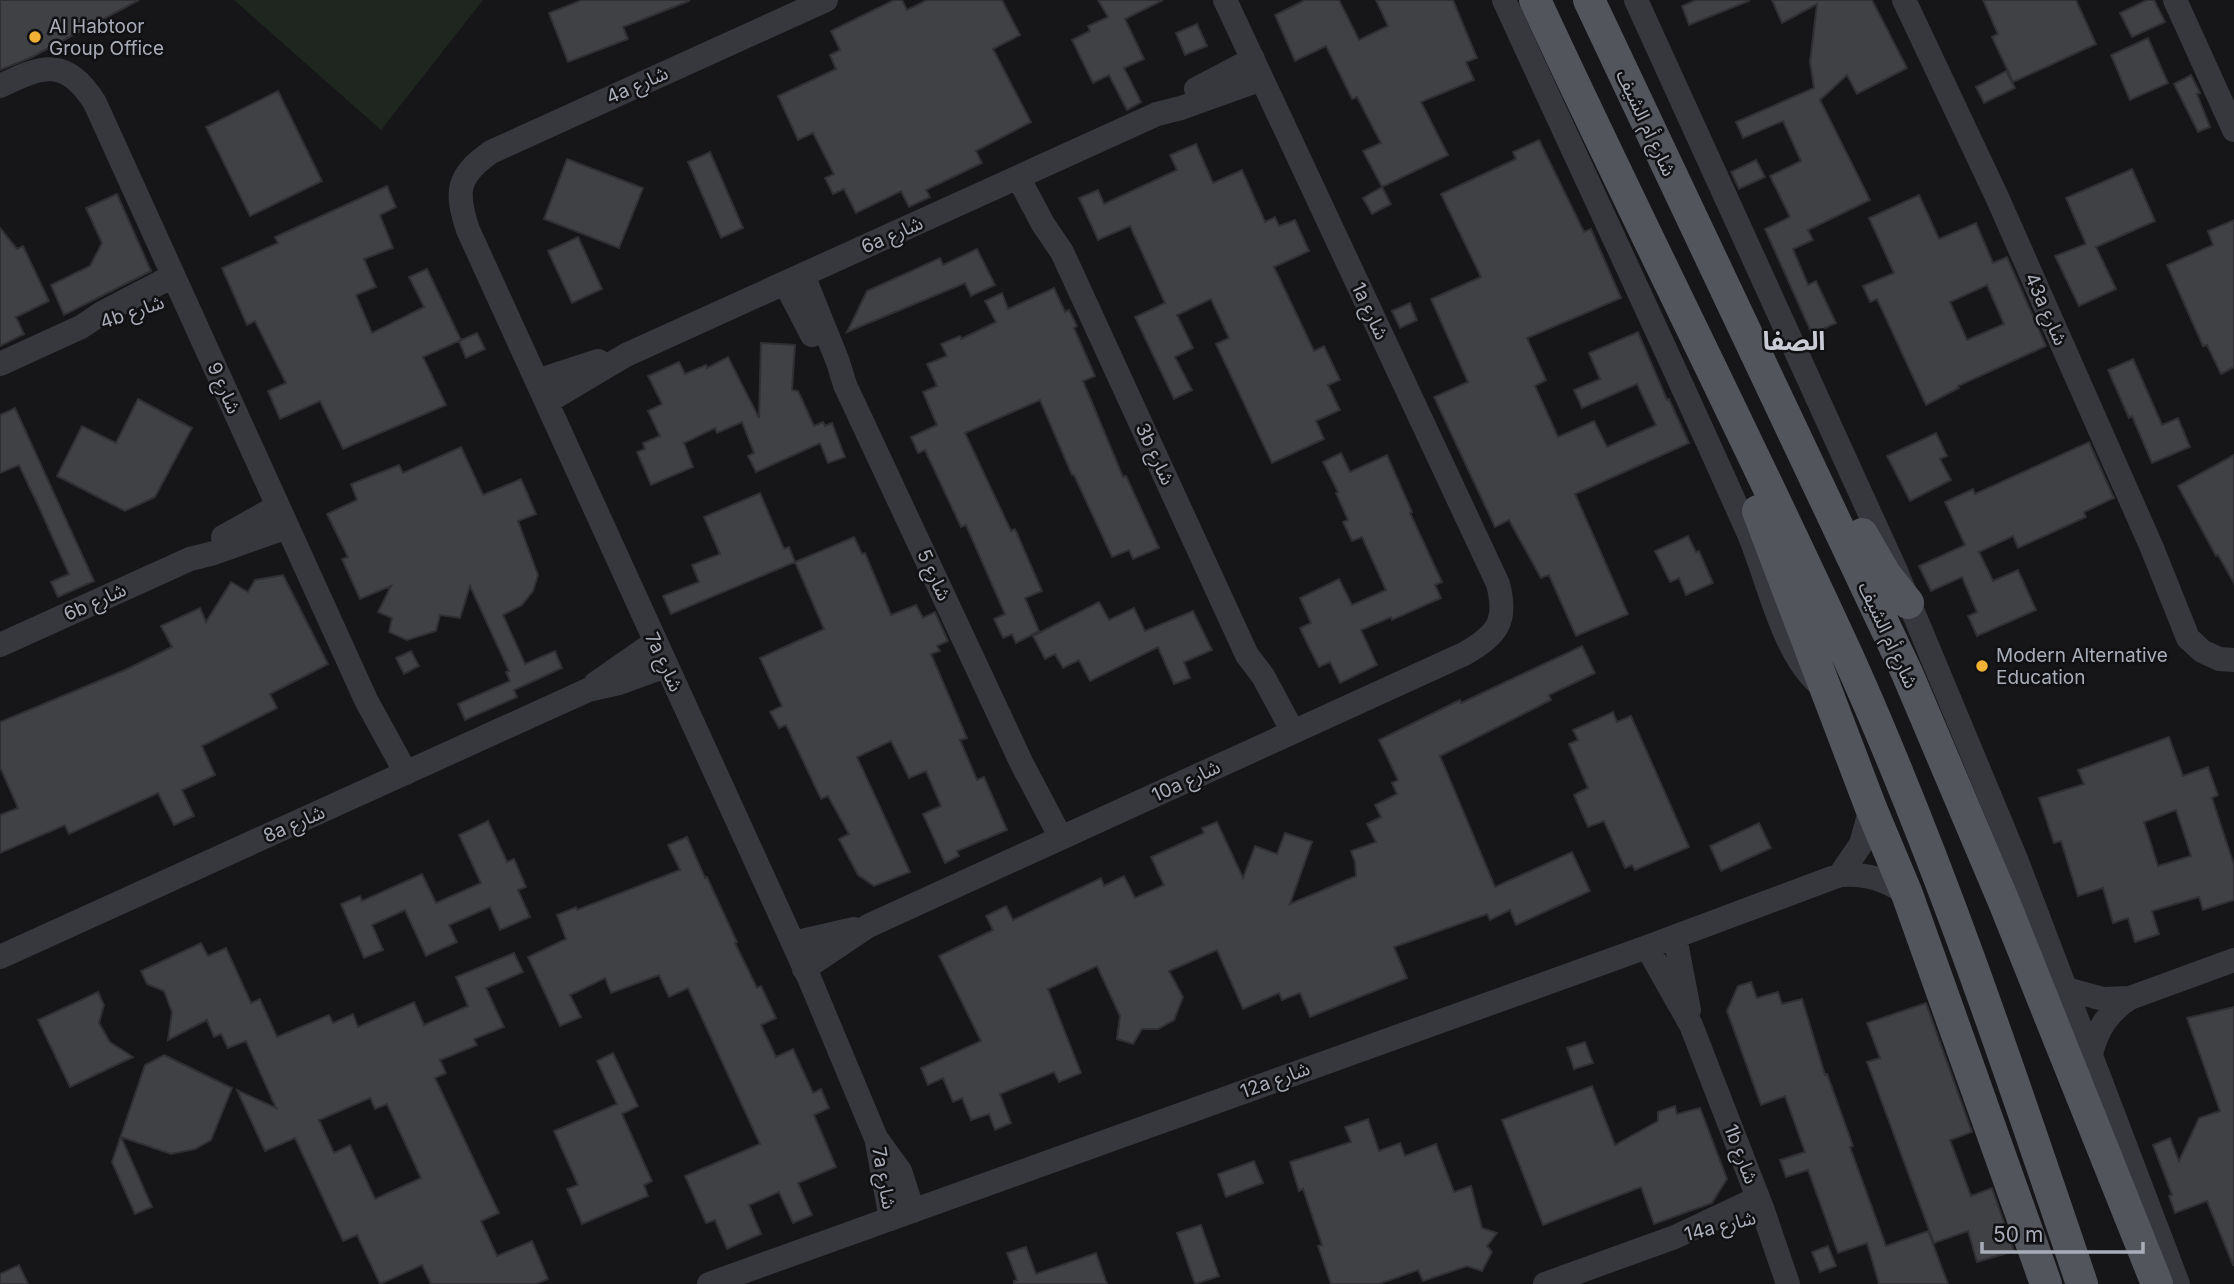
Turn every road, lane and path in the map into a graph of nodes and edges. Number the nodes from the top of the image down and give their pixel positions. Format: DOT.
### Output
graph roads {
  1 [pos="826,0"];
  2 [pos="1225,0"];
  3 [pos="1504,0"];
  4 [pos="1535,0"];
  5 [pos="1636,0"];
  6 [pos="1904,0"];
  7 [pos="2175,0"];
  8 [pos="1594,12"];
  9 [pos="1257,69"];
  10 [pos="0,86"];
  11 [pos="2234,130"];
  12 [pos="1026,174"];
  13 [pos="461,185"];
  14 [pos="794,279"];
  15 [pos="177,285"];
  16 [pos="0,364"];
  17 [pos="542,391"];
  18 [pos="1734,416"];
  19 [pos="283,517"];
  20 [pos="1908,603"];
  21 [pos="1499,625"];
  22 [pos="654,642"];
  23 [pos="0,645"];
  24 [pos="2234,660"];
  25 [pos="666,666"];
  26 [pos="587,690"];
  27 [pos="1829,693"];
  28 [pos="1285,736"];
  29 [pos="395,778"];
  30 [pos="1871,808"];
  31 [pos="1050,843"];
  32 [pos="1840,875"];
  33 [pos="1907,894"];
  34 [pos="865,928"];
  35 [pos="1675,937"];
  36 [pos="793,943"];
  37 [pos="1647,947"];
  38 [pos="0,957"];
  39 [pos="2234,960"];
  40 [pos="804,969"];
  41 [pos="2063,988"];
  42 [pos="2130,998"];
  43 [pos="1691,1025"];
  44 [pos="2091,1054"];
  45 [pos="1761,1207"];
  46 [pos="902,1215"];
  47 [pos="709,1284"];
  48 [pos="1545,1284"];
  49 [pos="1788,1284"];
  50 [pos="2046,1284"];
  51 [pos="2082,1284"];
  52 [pos="2157,1284"];
  53 [pos="2178,1284"];
  1 -- 13 [label="street, 4a شارع"];
  2 -- 9 [label="street, 1a شارع"];
  3 -- 27 [label="street"];
  4 -- 18 [label="main road"];
  5 -- 20 [label="street, شارع أم الشيف"];
  6 -- 24 [label="street, 43a شارع"];
  7 -- 11 [label="street"];
  8 -- 20 [label="main road"];
  8 -- 52 [label="main road, شارع أم الشيف"];
  9 -- 12 [label="street, 6a شارع"];
  9 -- 21 [label="street, 1a شارع"];
  10 -- 15 [label="street, شارع 9"];
  12 -- 14 [label="street, 6a شارع"];
  12 -- 28 [label="street, 3b شارع"];
  13 -- 17 [label="street, 7a شارع"];
  14 -- 17 [label="street, 6a شارع"];
  14 -- 31 [label="street, شارع 5"];
  15 -- 16 [label="street, 4b شارع"];
  15 -- 19 [label="street, شارع 9"];
  17 -- 22 [label="street, 7a شارع"];
  18 -- 27 [label="main road"];
  18 -- 51 [label="main road"];
  19 -- 23 [label="street, 6b شارع"];
  19 -- 29 [label="street, شارع 9"];
  20 -- 41 [label="street, شارع أم الشيف"];
  21 -- 28 [label="street, 10a شارع"];
  22 -- 25 [label="street, 7a شارع"];
  22 -- 26 [label="street, 8a شارع"];
  25 -- 26 [label="street, 8a شارع"];
  25 -- 36 [label="street, 7a شارع"];
  26 -- 29 [label="street, 8a شارع"];
  27 -- 30 [label="main road"];
  28 -- 31 [label="street, 10a شارع"];
  29 -- 38 [label="street, 8a شارع"];
  30 -- 32 [label="street"];
  30 -- 33 [label="main road"];
  31 -- 34 [label="street, 10a شارع"];
  32 -- 33 [label="street, 12a شارع"];
  32 -- 35 [label="street, 12a شارع"];
  33 -- 50 [label="main road"];
  34 -- 36 [label="street, 10a شارع"];
  34 -- 40 [label="street, 10a شارع"];
  35 -- 37 [label="street, 12a شارع"];
  35 -- 43 [label="street, 1b شارع"];
  36 -- 40 [label="street, 7a شارع"];
  37 -- 43 [label="street, 1b شارع"];
  37 -- 46 [label="street, 12a شارع"];
  39 -- 42 [label="street"];
  40 -- 46 [label="street, 7a شارع"];
  41 -- 42 [label="street"];
  41 -- 44 [label="street, شارع أم الشيف"];
  42 -- 44 [label="street"];
  43 -- 45 [label="street, 1b شارع"];
  44 -- 53 [label="street, شارع أم الشيف"];
  45 -- 48 [label="street, 14a شارع"];
  45 -- 49 [label="street, 1b شارع"];
  46 -- 47 [label="street, 12a شارع"];
}
